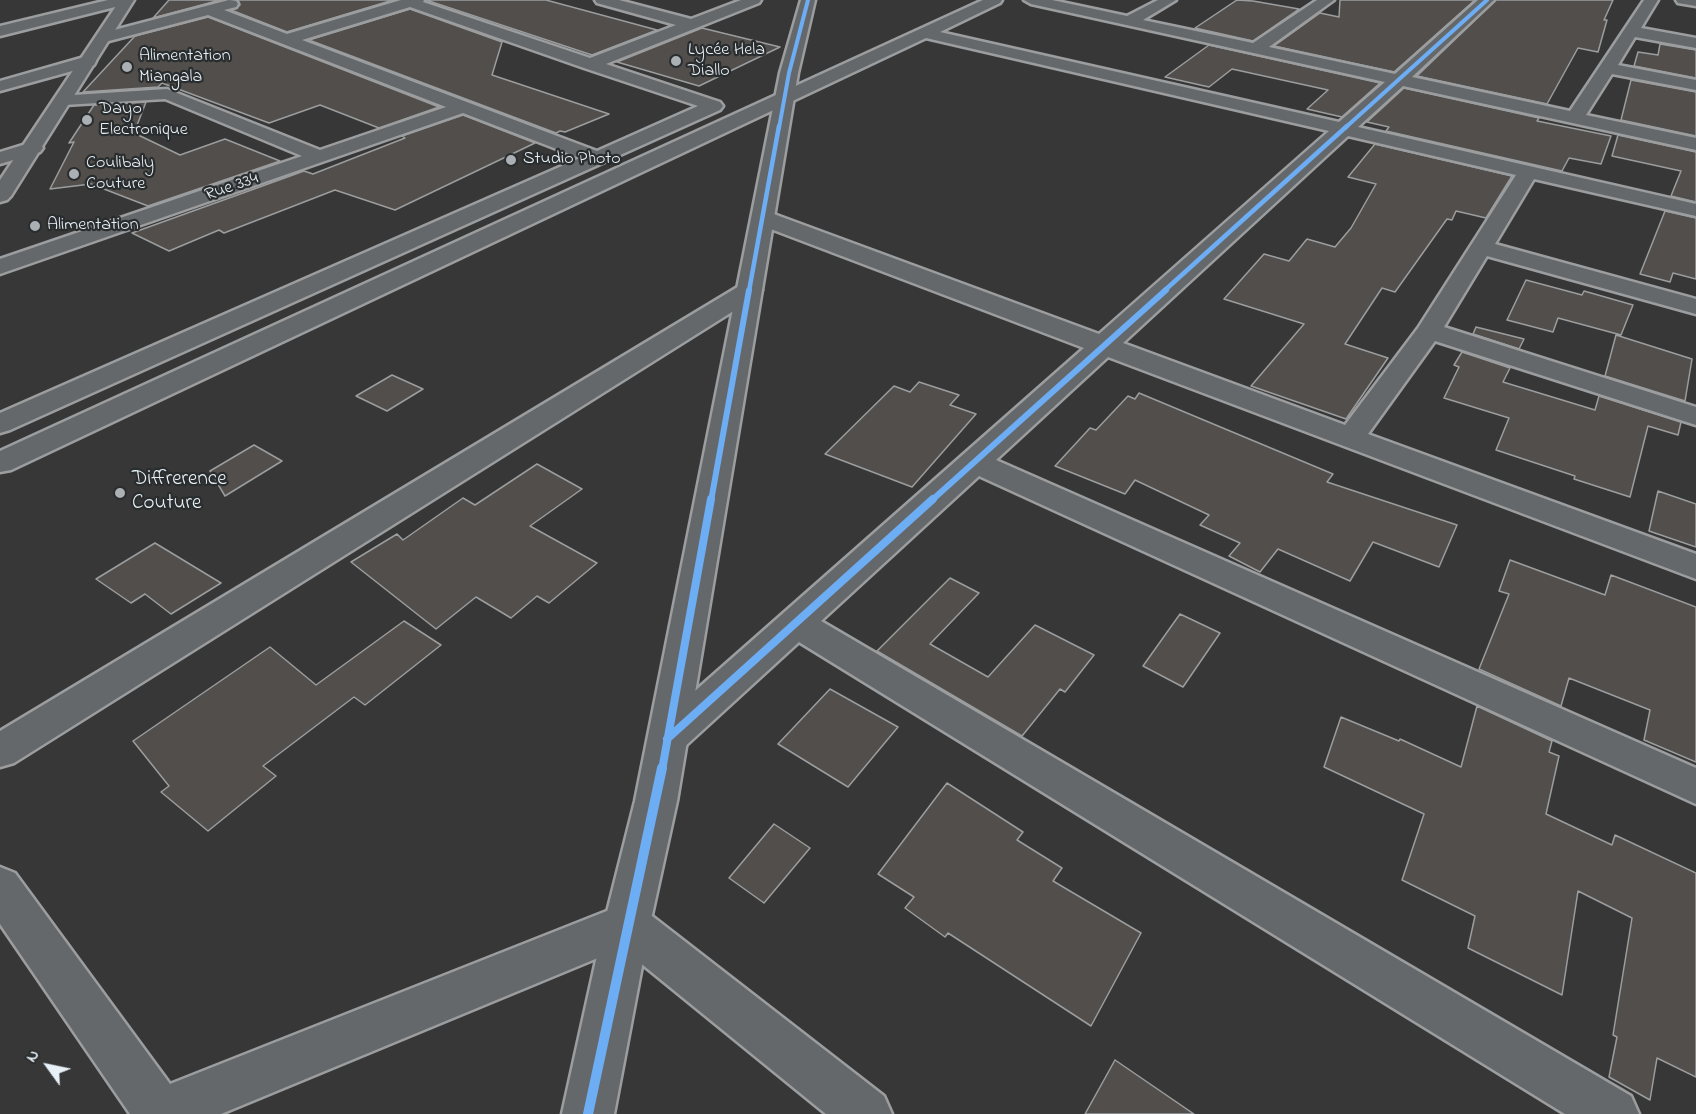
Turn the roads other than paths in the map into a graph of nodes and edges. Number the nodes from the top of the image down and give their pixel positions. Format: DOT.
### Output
graph roads {
  1 [pos="126,0"];
  2 [pos="247,0"];
  3 [pos="602,0"];
  4 [pos="754,0"];
  5 [pos="953,0"];
  6 [pos="995,0"];
  7 [pos="1031,0"];
  8 [pos="1169,0"];
  9 [pos="1327,0"];
  10 [pos="1487,0"];
  11 [pos="1651,0"];
  12 [pos="1683,0"];
  13 [pos="413,1"];
  14 [pos="806,1"];
  15 [pos="1696,2"];
  16 [pos="210,10"];
  17 [pos="1129,21"];
  18 [pos="691,24"];
  19 [pos="0,31"];
  20 [pos="1631,31"];
  21 [pos="925,33"];
  22 [pos="105,37"];
  23 [pos="287,39"];
  24 [pos="1696,42"];
  25 [pos="1255,49"];
  26 [pos="88,61"];
  27 [pos="590,63"];
  28 [pos="1608,68"];
  29 [pos="1399,80"];
  30 [pos="781,84"];
  31 [pos="1696,85"];
  32 [pos="0,86"];
  33 [pos="735,97"];
  34 [pos="64,100"];
  35 [pos="714,106"];
  36 [pos="463,107"];
  37 [pos="1575,118"];
  38 [pos="1344,129"];
  39 [pos="1696,144"];
  40 [pos="33,148"];
  41 [pos="321,157"];
  42 [pos="0,158"];
  43 [pos="597,158"];
  44 [pos="1528,172"];
  45 [pos="0,196"];
  46 [pos="1696,210"];
  47 [pos="763,218"];
  48 [pos="1480,247"];
  49 [pos="0,267"];
  50 [pos="750,290"];
  51 [pos="1696,307"];
  52 [pos="1429,331"];
  53 [pos="1107,345"];
  54 [pos="1696,416"];
  55 [pos="0,424"];
  56 [pos="1351,437"];
  57 [pos="976,463"];
  58 [pos="0,464"];
  59 [pos="1696,567"];
  60 [pos="797,624"];
  61 [pos="667,739"];
  62 [pos="0,751"];
  63 [pos="1696,787"];
  64 [pos="0,888"];
  65 [pos="627,924"];
  66 [pos="159,1114"];
  67 [pos="588,1114"];
  68 [pos="866,1114"];
  69 [pos="1613,1114"];
  1 -- 19 [label="street"];
  1 -- 22 [label="street"];
  2 -- 16 [label="street"];
  3 -- 18 [label="street"];
  4 -- 18 [label="street"];
  5 -- 30 [label="street"];
  6 -- 21 [label="street"];
  7 -- 17 [label="street"];
  8 -- 17 [label="street"];
  9 -- 25 [label="street"];
  10 -- 29 [label="street"];
  11 -- 20 [label="street"];
  12 -- 15 [label="street"];
  13 -- 23 [label="street"];
  13 -- 27 [label="street"];
  14 -- 30 [label="street"];
  16 -- 22 [label="street"];
  16 -- 23 [label="street"];
  17 -- 25 [label="street"];
  18 -- 27 [label="street"];
  20 -- 24 [label="street"];
  20 -- 28 [label="street"];
  21 -- 30 [label="street"];
  21 -- 38 [label="street"];
  22 -- 26 [label="street"];
  23 -- 36 [label="street"];
  25 -- 29 [label="street"];
  26 -- 32 [label="street"];
  26 -- 34 [label="street"];
  27 -- 35 [label="street"];
  28 -- 31 [label="street"];
  28 -- 37 [label="street"];
  29 -- 37 [label="street"];
  29 -- 38 [label="street"];
  30 -- 47 [label="street"];
  30 -- 58 [label="street"];
  33 -- 35 [label="street"];
  34 -- 40 [label="street"];
  34 -- 41 [label="street"];
  35 -- 43 [label="street"];
  36 -- 41 [label="street, Rue 334"];
  36 -- 43 [label="street"];
  37 -- 39 [label="street"];
  38 -- 44 [label="street"];
  38 -- 53 [label="street"];
  40 -- 42 [label="street"];
  40 -- 45 [label="street"];
  41 -- 49 [label="street, Rue 334"];
  43 -- 55 [label="street"];
  44 -- 46 [label="street"];
  44 -- 48 [label="street"];
  47 -- 50 [label="street"];
  47 -- 53 [label="street"];
  48 -- 51 [label="street"];
  48 -- 52 [label="street"];
  50 -- 61 [label="street"];
  50 -- 62 [label="street"];
  52 -- 54 [label="street"];
  52 -- 56 [label="street"];
  53 -- 56 [label="street"];
  53 -- 57 [label="street"];
  56 -- 59 [label="street"];
  57 -- 60 [label="street"];
  57 -- 63 [label="street"];
  60 -- 61 [label="street"];
  60 -- 69 [label="street"];
  61 -- 65 [label="street"];
  64 -- 66 [label="street"];
  65 -- 66 [label="street"];
  65 -- 67 [label="street"];
  65 -- 68 [label="street"];
}
